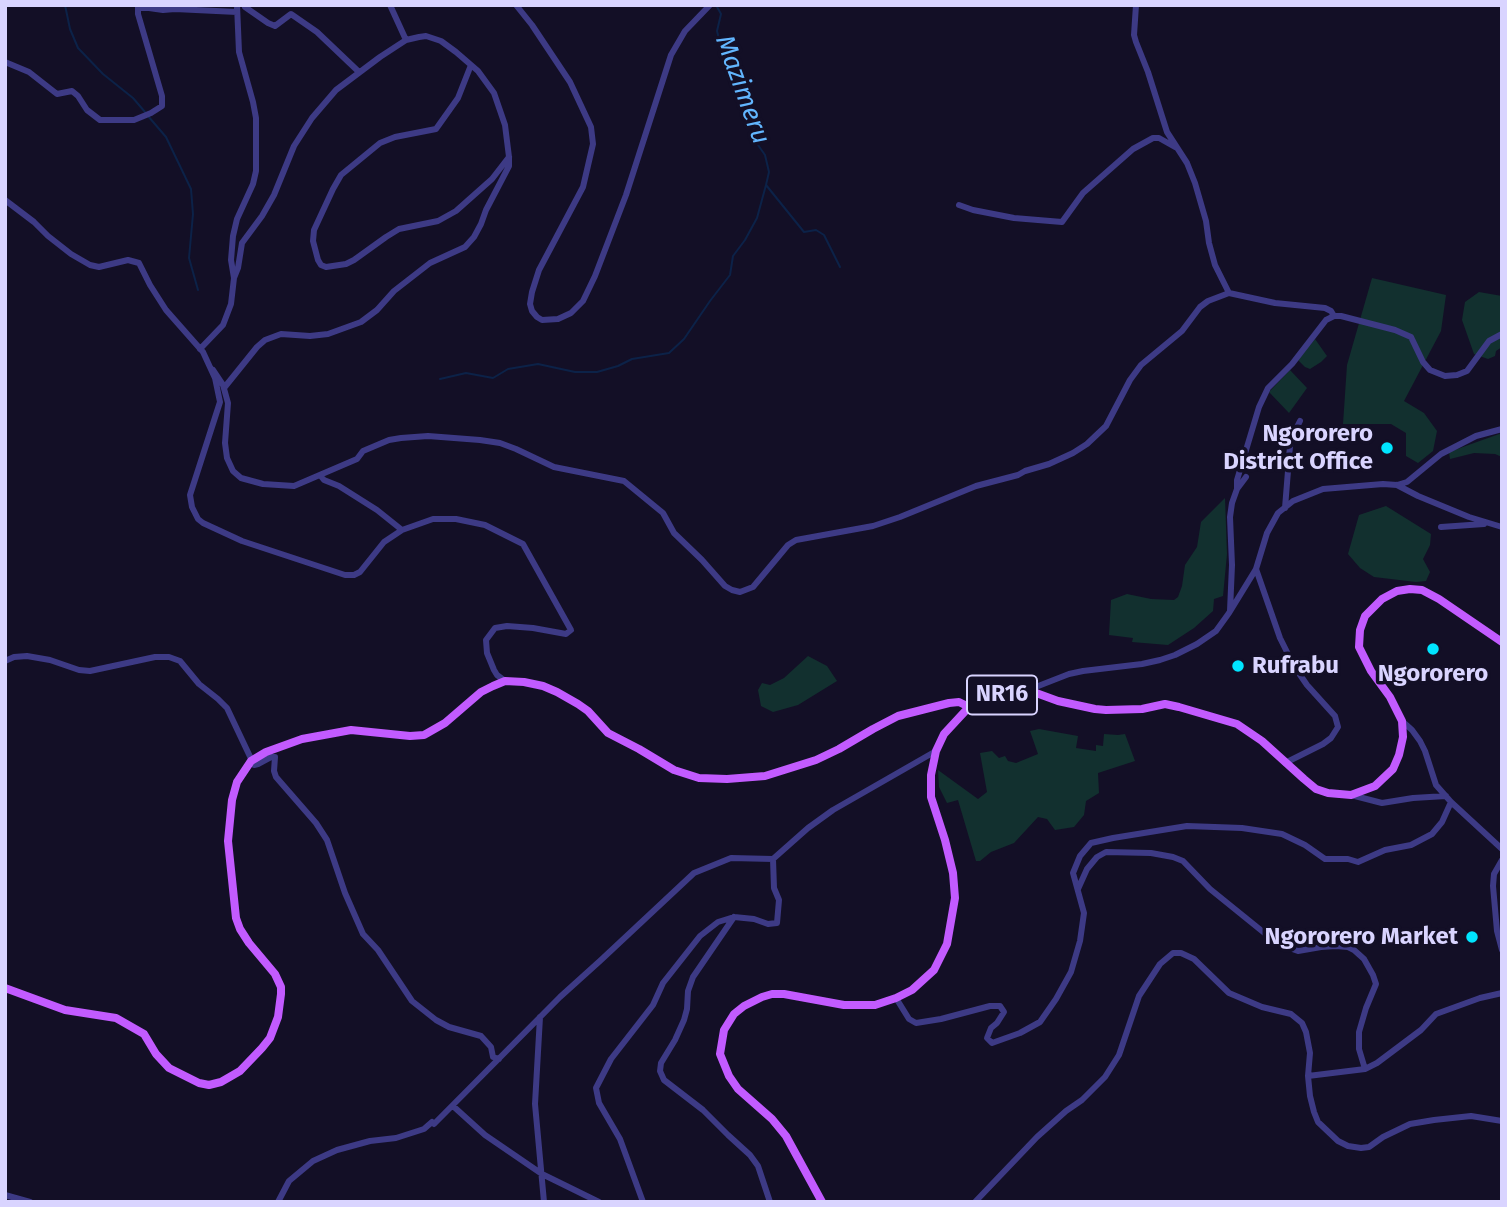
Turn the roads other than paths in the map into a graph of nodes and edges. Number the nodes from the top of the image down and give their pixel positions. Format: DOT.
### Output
graph roads {
  1 [pos="390,5"];
  2 [pos="516,5"];
  3 [pos="710,5"];
  4 [pos="1136,5"];
  5 [pos="246,6"];
  6 [pos="138,7"];
  7 [pos="237,12"];
  8 [pos="406,40"];
  9 [pos="5,62"];
  10 [pos="471,65"];
  11 [pos="359,72"];
  12 [pos="1176,148"];
  13 [pos="509,156"];
  14 [pos="5,200"];
  15 [pos="959,205"];
  16 [pos="234,278"];
  17 [pos="1229,293"];
  18 [pos="1334,316"];
  19 [pos="1502,334"];
  20 [pos="200,349"];
  21 [pos="213,370"];
  22 [pos="224,388"];
  23 [pos="1300,421"];
  24 [pos="1502,429"];
  25 [pos="320,475"];
  26 [pos="1246,477"];
  27 [pos="1397,485"];
  28 [pos="1237,489"];
  29 [pos="1285,508"];
  30 [pos="1489,524"];
  31 [pos="1441,527"];
  32 [pos="1502,527"];
  33 [pos="402,530"];
  34 [pos="1256,569"];
  35 [pos="1229,613"];
  36 [pos="1502,642"];
  37 [pos="5,661"];
  38 [pos="505,681"];
  39 [pos="1028,690"];
  40 [pos="968,706"];
  41 [pos="1402,721"];
  42 [pos="936,751"];
  43 [pos="251,761"];
  44 [pos="1285,763"];
  45 [pos="1351,795"];
  46 [pos="1446,796"];
  47 [pos="1451,802"];
  48 [pos="1502,849"];
  49 [pos="773,859"];
  50 [pos="1502,860"];
  51 [pos="1078,889"];
  52 [pos="734,917"];
  53 [pos="1502,950"];
  54 [pos="5,988"];
  55 [pos="1502,993"];
  56 [pos="896,998"];
  57 [pos="540,1017"];
  58 [pos="499,1059"];
  59 [pos="1365,1069"];
  60 [pos="1308,1076"];
  61 [pos="453,1106"];
  62 [pos="1502,1121"];
  63 [pos="542,1174"];
  64 [pos="5,1195"];
  65 [pos="30,1202"];
  66 [pos="278,1202"];
  67 [pos="544,1202"];
  68 [pos="599,1202"];
  69 [pos="643,1202"];
  70 [pos="770,1202"];
  71 [pos="822,1202"];
  72 [pos="975,1202"];
  1 -- 8 [label="street"];
  2 -- 3 [label="street"];
  4 -- 12 [label="street"];
  5 -- 7 [label="street"];
  5 -- 11 [label="street"];
  6 -- 7 [label="street"];
  6 -- 9 [label="street"];
  7 -- 16 [label="street"];
  8 -- 10 [label="street"];
  8 -- 11 [label="street"];
  10 -- 13 [label="street"];
  10 -- 13 [label="street"];
  11 -- 16 [label="street"];
  12 -- 15 [label="street"];
  12 -- 17 [label="street"];
  13 -- 22 [label="street"];
  14 -- 20 [label="street"];
  16 -- 20 [label="street"];
  17 -- 18 [label="street"];
  17 -- 25 [label="street"];
  18 -- 19 [label="street"];
  18 -- 28 [label="street"];
  20 -- 21 [label="street"];
  21 -- 22 [label="street"];
  21 -- 33 [label="street"];
  22 -- 25 [label="street"];
  23 -- 29 [label="street"];
  24 -- 27 [label="street"];
  25 -- 33 [label="street"];
  26 -- 28 [label="street"];
  27 -- 29 [label="street"];
  27 -- 30 [label="street"];
  28 -- 35 [label="street"];
  29 -- 34 [label="street"];
  30 -- 31 [label="street"];
  30 -- 32 [label="street"];
  33 -- 38 [label="street"];
  34 -- 35 [label="street"];
  34 -- 44 [label="street"];
  35 -- 39 [label="street"];
  36 -- 41 [label="main road"];
  37 -- 43 [label="street"];
  38 -- 40 [label="main road"];
  38 -- 43 [label="main road"];
  39 -- 40 [label="main road, NR16"];
  39 -- 44 [label="main road, NR16"];
  40 -- 42 [label="main road, NR16"];
  41 -- 45 [label="main road"];
  41 -- 46 [label="street"];
  42 -- 49 [label="street"];
  42 -- 56 [label="main road, NR16"];
  43 -- 54 [label="main road"];
  43 -- 58 [label="street"];
  44 -- 45 [label="main road, NR16"];
  45 -- 46 [label="street"];
  46 -- 47 [label="street"];
  47 -- 48 [label="street"];
  47 -- 51 [label="street"];
  49 -- 52 [label="street"];
  49 -- 57 [label="street"];
  50 -- 53 [label="street"];
  51 -- 56 [label="street"];
  51 -- 59 [label="street"];
  52 -- 69 [label="street"];
  52 -- 70 [label="street"];
  55 -- 59 [label="street"];
  56 -- 71 [label="main road, NR16"];
  57 -- 58 [label="street"];
  57 -- 63 [label="street"];
  58 -- 61 [label="street"];
  59 -- 60 [label="street"];
  60 -- 62 [label="street"];
  60 -- 72 [label="street"];
  61 -- 63 [label="street"];
  61 -- 66 [label="street"];
  63 -- 67 [label="street"];
  63 -- 68 [label="street"];
  64 -- 65 [label="street"];
}
